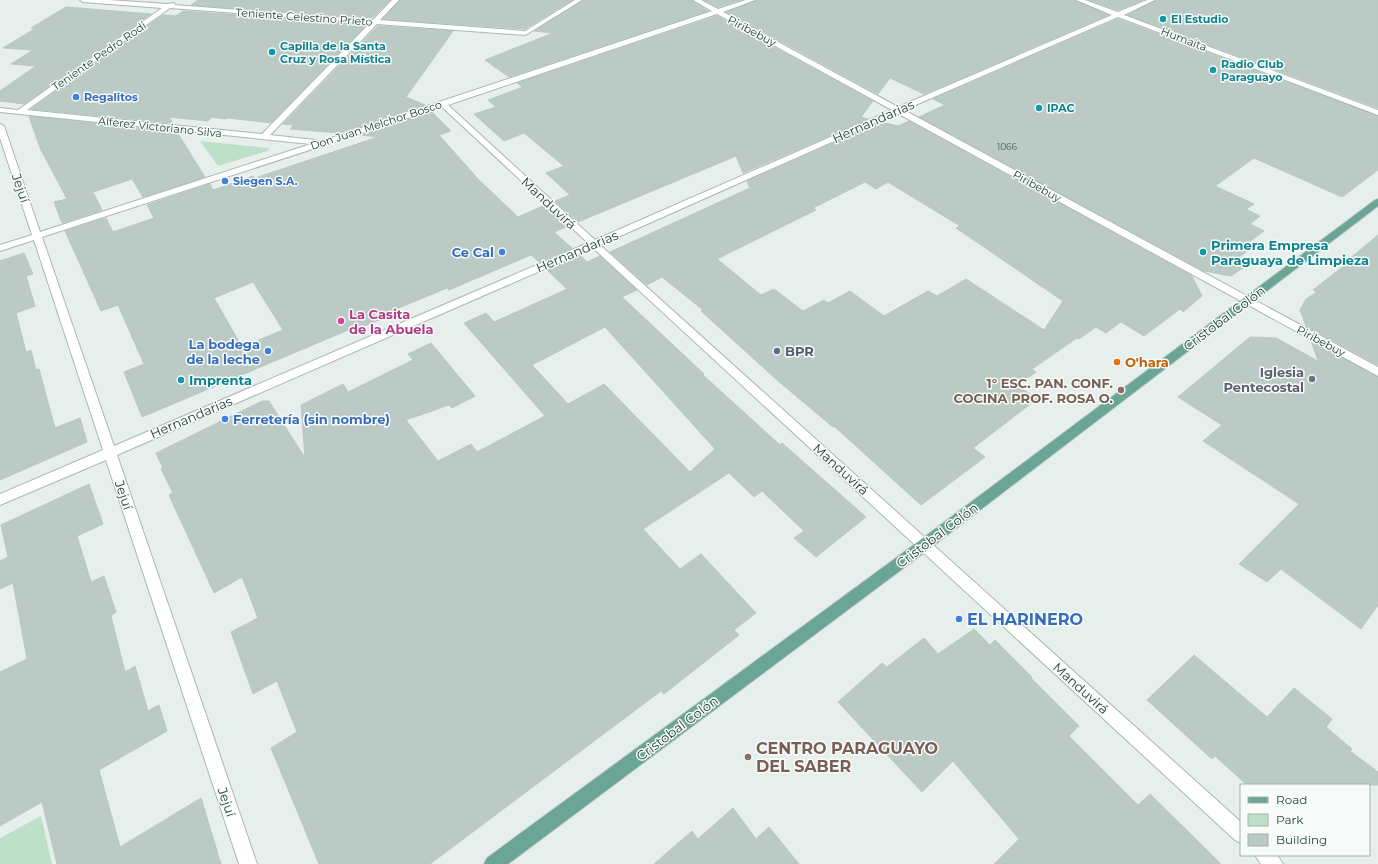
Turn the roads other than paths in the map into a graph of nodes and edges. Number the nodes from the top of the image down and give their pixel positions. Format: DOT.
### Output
graph roads {
  1 [pos="83,0"];
  2 [pos="179,0"];
  3 [pos="396,0"];
  4 [pos="579,0"];
  5 [pos="696,0"];
  6 [pos="752,0"];
  7 [pos="1079,0"];
  8 [pos="1152,0"];
  9 [pos="169,6"];
  10 [pos="716,11"];
  11 [pos="1119,15"];
  12 [pos="374,22"];
  13 [pos="443,104"];
  14 [pos="0,110"];
  15 [pos="898,110"];
  16 [pos="20,112"];
  17 [pos="1378,113"];
  18 [pos="0,126"];
  19 [pos="264,137"];
  20 [pos="321,143"];
  21 [pos="1378,202"];
  22 [pos="37,236"];
  23 [pos="594,244"];
  24 [pos="0,248"];
  25 [pos="1247,301"];
  26 [pos="1378,372"];
  27 [pos="109,452"];
  28 [pos="0,500"];
  29 [pos="924,545"];
  30 [pos="1240,833"];
  31 [pos="1265,856"];
  32 [pos="248,864"];
  33 [pos="493,864"];
  34 [pos="1274,864"];
  1 -- 9 [label="street, Teniente Celestino Prieto"];
  2 -- 9 [label="street, Teniente Pedro Rodi"];
  3 -- 12 [label="street"];
  4 -- 12 [label="street, Teniente Celestino Prieto"];
  5 -- 10 [label="street, Piribebuy"];
  6 -- 10 [label="street, Don Juan Melchor Bosco"];
  7 -- 11 [label="street, Humaita"];
  8 -- 11 [label="street, Hernandarias"];
  9 -- 12 [label="street, Teniente Celestino Prieto"];
  9 -- 16 [label="street, Teniente Pedro Rodi"];
  10 -- 13 [label="street, Don Juan Melchor Bosco"];
  10 -- 15 [label="street, Piribebuy"];
  11 -- 15 [label="street, Hernandarias"];
  11 -- 17 [label="street, Humaita"];
  12 -- 19 [label="street"];
  13 -- 20 [label="street, Don Juan Melchor Bosco"];
  13 -- 23 [label="street, Manduvirá"];
  14 -- 16 [label="street, Alferez Victoriano Silva"];
  15 -- 23 [label="street, Hernandarias"];
  15 -- 25 [label="street, Piribebuy"];
  16 -- 19 [label="street, Alferez Victoriano Silva"];
  18 -- 22 [label="street, Jejuí"];
  19 -- 20 [label="street, Alferez Victoriano Silva"];
  20 -- 22 [label="street, Don Juan Melchor Bosco"];
  21 -- 25 [label="main road, Cristobal Colón"];
  22 -- 24 [label="street, Don Juan Melchor Bosco"];
  22 -- 27 [label="street, Jejuí"];
  23 -- 27 [label="street, Hernandarias"];
  23 -- 29 [label="street, Manduvirá"];
  25 -- 26 [label="street, Piribebuy"];
  25 -- 29 [label="main road, Cristobal Colón"];
  27 -- 28 [label="street, Hernandarias"];
  27 -- 32 [label="street, Jejuí"];
  29 -- 30 [label="street, Manduvirá"];
  29 -- 33 [label="main road, Cristobal Colón"];
  31 -- 34 [label="street"];
}
